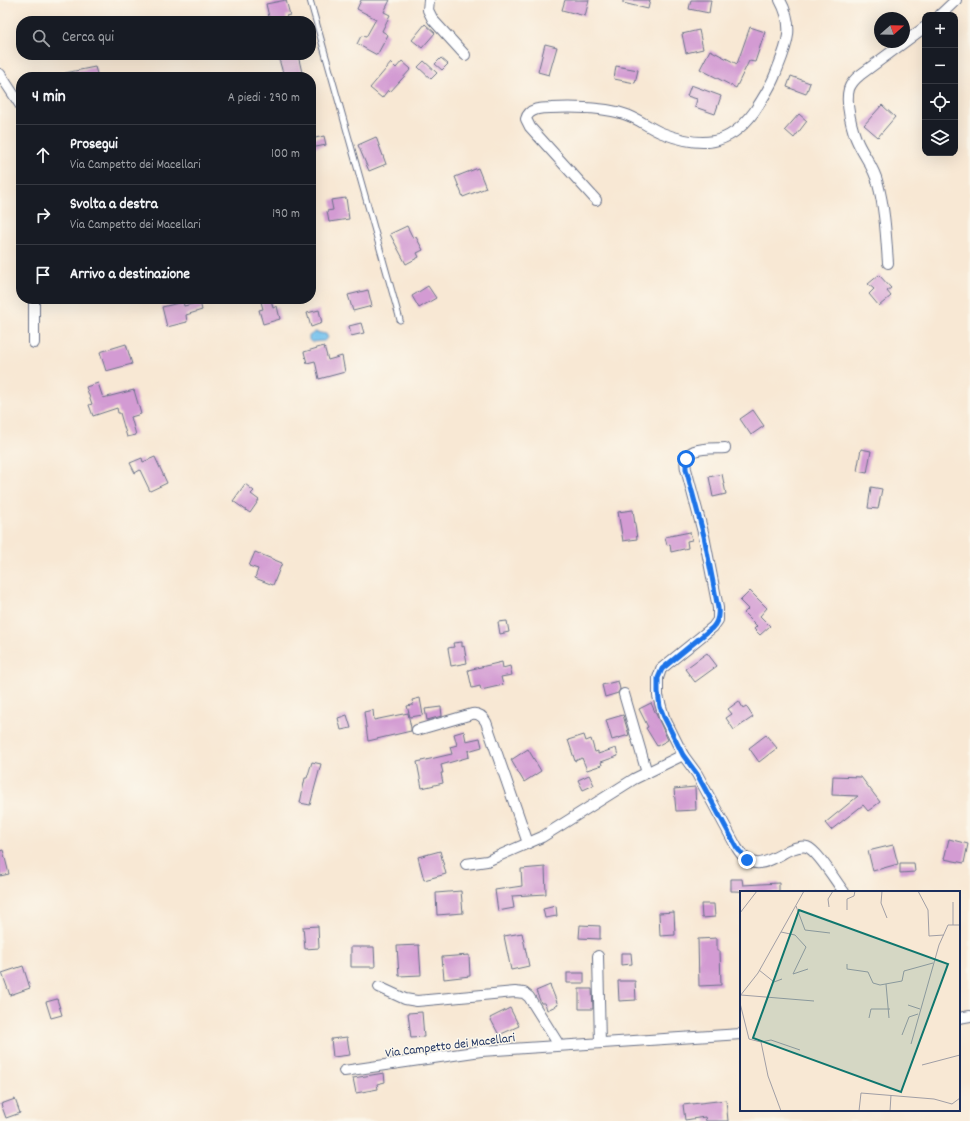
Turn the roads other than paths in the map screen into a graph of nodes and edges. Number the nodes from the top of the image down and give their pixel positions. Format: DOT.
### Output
graph roads {
  1 [pos="310,0"];
  2 [pos="429,0"];
  3 [pos="780,0"];
  4 [pos="956,0"];
  5 [pos="943,12"];
  6 [pos="314,16"];
  7 [pos="316,21"];
  8 [pos="922,29"];
  9 [pos="465,55"];
  10 [pos="0,74"];
  11 [pos="16,98"];
  12 [pos="596,200"];
  13 [pos="888,263"];
  14 [pos="34,304"];
  15 [pos="400,320"];
  16 [pos="34,343"];
  17 [pos="725,448"];
  18 [pos="624,694"];
  19 [pos="417,730"];
  20 [pos="683,755"];
  21 [pos="647,773"];
  22 [pos="528,843"];
  23 [pos="466,864"];
  24 [pos="843,891"];
  25 [pos="598,956"];
  26 [pos="379,987"];
  27 [pos="970,1016"];
  28 [pos="960,1018"];
  29 [pos="740,1034"];
  30 [pos="600,1042"];
  31 [pos="559,1045"];
  32 [pos="344,1071"];
  1 -- 6 [label="lane"];
  2 -- 9 [label="street"];
  3 -- 12 [label="street"];
  4 -- 5 [label="street"];
  7 -- 15 [label="lane"];
  8 -- 13 [label="street"];
  10 -- 11 [label="street"];
  14 -- 16 [label="street"];
  17 -- 20 [label="street"];
  18 -- 21 [label="street"];
  19 -- 22 [label="street"];
  20 -- 21 [label="street"];
  20 -- 24 [label="street"];
  21 -- 22 [label="street"];
  22 -- 23 [label="street"];
  25 -- 30 [label="street"];
  26 -- 31 [label="street"];
  27 -- 28 [label="street"];
  29 -- 30 [label="street, Via Campetto dei Macellari"];
  30 -- 31 [label="street, Via Campetto dei Macellari"];
  31 -- 32 [label="street, Via Campetto dei Macellari"];
}
